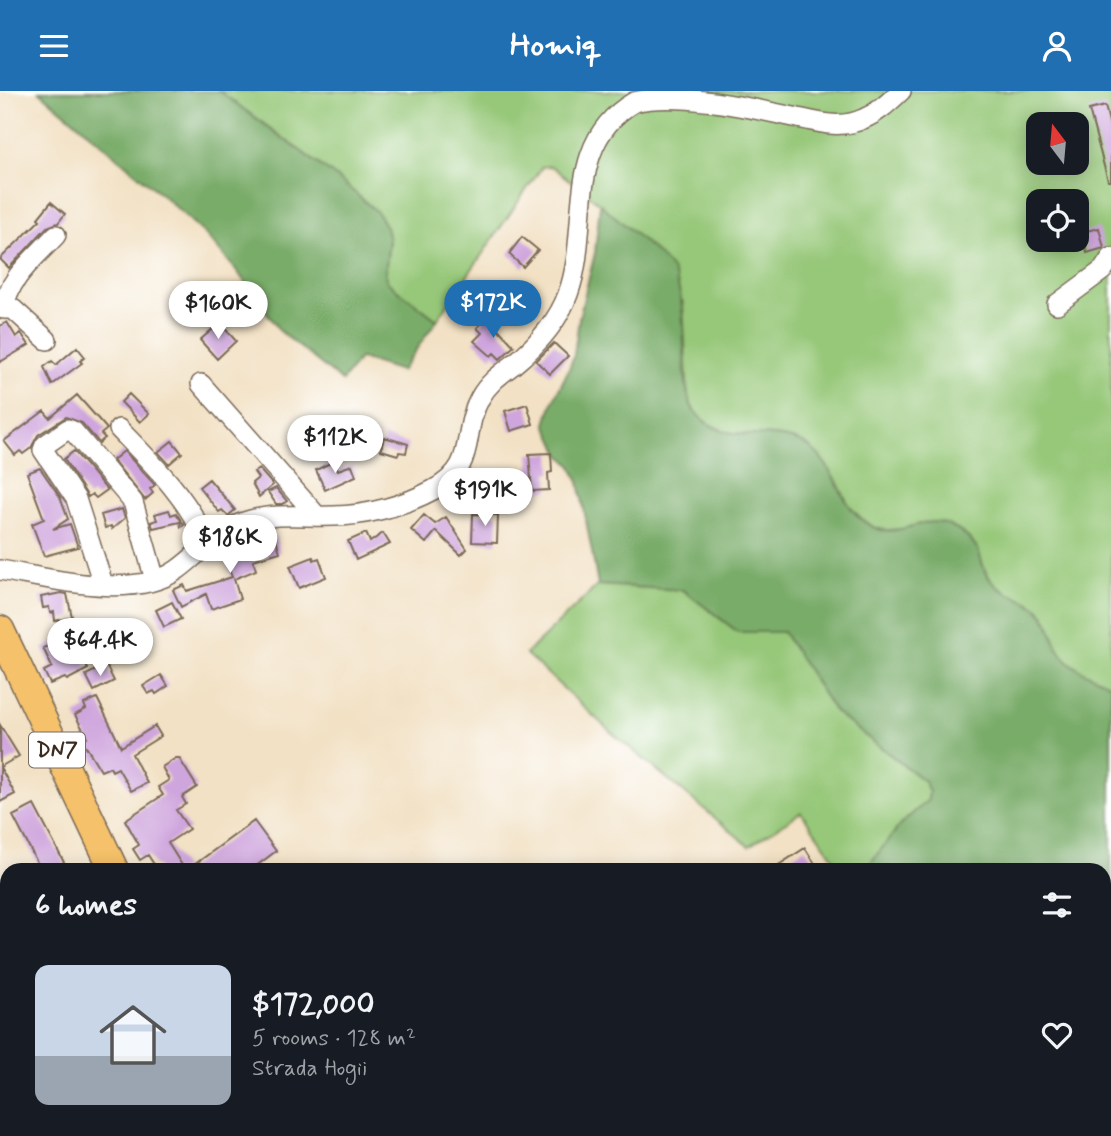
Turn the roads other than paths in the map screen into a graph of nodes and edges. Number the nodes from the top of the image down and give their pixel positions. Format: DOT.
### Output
graph roads {
  1 [pos="901,91"];
  2 [pos="56,235"];
  3 [pos="1111,258"];
  4 [pos="1057,304"];
  5 [pos="2,311"];
  6 [pos="47,340"];
  7 [pos="201,384"];
  8 [pos="119,429"];
  9 [pos="317,516"];
  10 [pos="207,543"];
  11 [pos="0,570"];
  12 [pos="155,580"];
  13 [pos="103,584"];
  14 [pos="0,630"];
  15 [pos="111,863"];
  1 -- 9 [label="street"];
  2 -- 5 [label="street"];
  3 -- 4 [label="street"];
  5 -- 6 [label="street"];
  7 -- 9 [label="street"];
  8 -- 10 [label="street"];
  9 -- 10 [label="street"];
  10 -- 12 [label="street"];
  11 -- 13 [label="street"];
  12 -- 13 [label="street"];
  12 -- 13 [label="street"];
  14 -- 15 [label="highway, DN7"];
}
